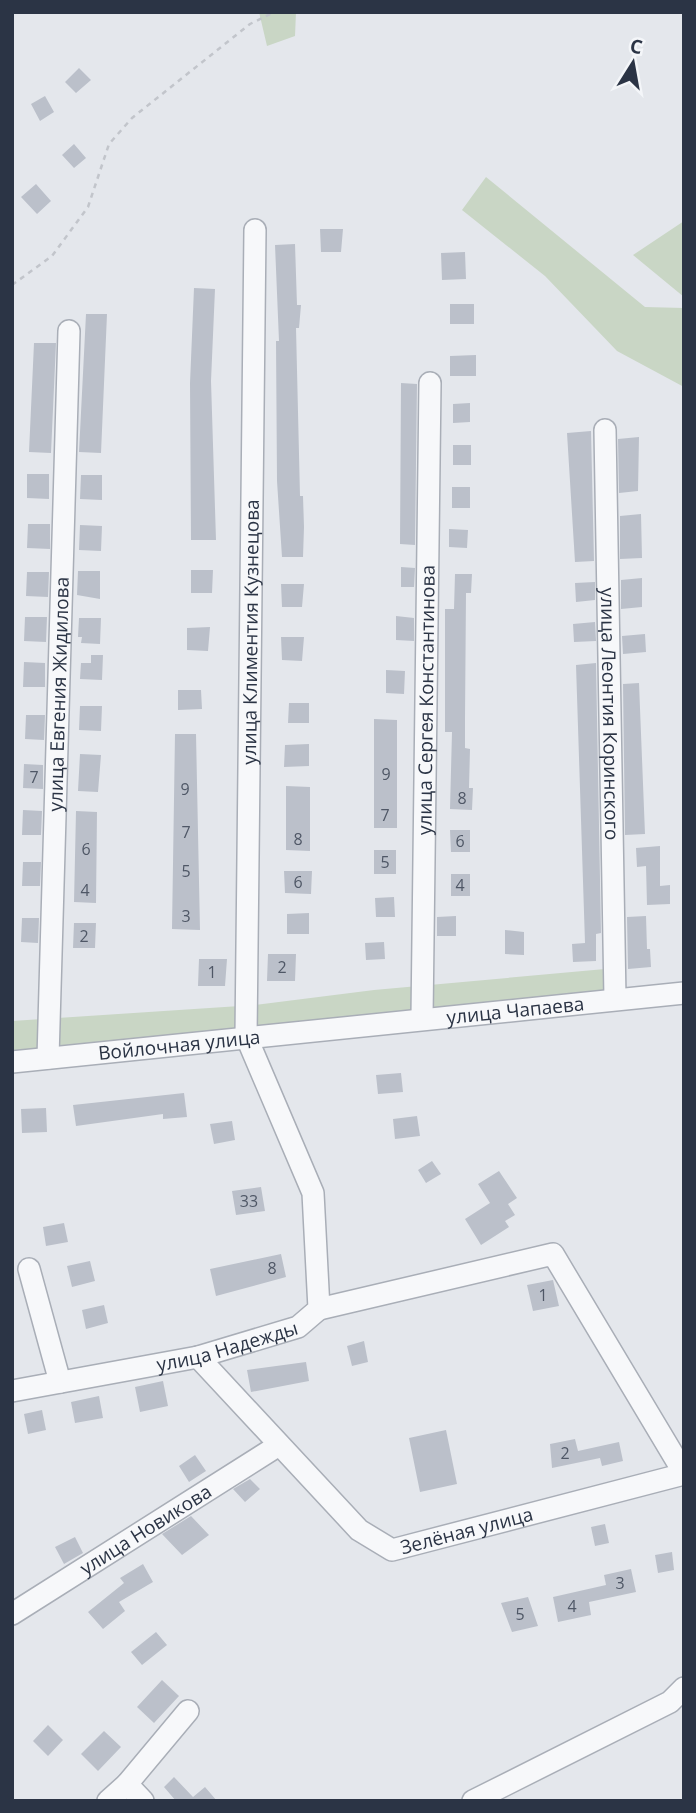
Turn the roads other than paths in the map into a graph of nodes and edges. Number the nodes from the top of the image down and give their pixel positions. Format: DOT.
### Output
graph roads {
  1 [pos="255,230"];
  2 [pos="69,331"];
  3 [pos="430,383"];
  4 [pos="605,430"];
  5 [pos="684,993"];
  6 [pos="615,998"];
  7 [pos="422,1018"];
  8 [pos="345,1026"];
  9 [pos="246,1035"];
  10 [pos="48,1058"];
  11 [pos="12,1062"];
  12 [pos="29,1269"];
  13 [pos="319,1309"];
  14 [pos="198,1357"];
  15 [pos="60,1382"];
  16 [pos="12,1391"];
  17 [pos="279,1444"];
  18 [pos="684,1473"];
  19 [pos="12,1614"];
  20 [pos="684,1688"];
  21 [pos="188,1711"];
  22 [pos="127,1784"];
  23 [pos="108,1801"];
  24 [pos="143,1801"];
  25 [pos="472,1801"];
  1 -- 9 [label="street, улица Климентия Кузнецова"];
  2 -- 10 [label="street, улица Евгения Жидилова"];
  3 -- 7 [label="street, улица Сергея Константинова"];
  4 -- 6 [label="street, улица Леонтия Коринского"];
  5 -- 6 [label="street, улица Чапаева"];
  6 -- 7 [label="street, улица Чапаева"];
  7 -- 8 [label="street, улица Чапаева"];
  8 -- 9 [label="street, Войлочная улица"];
  9 -- 10 [label="street, Войлочная улица"];
  9 -- 13 [label="street, улица Надежды"];
  10 -- 11 [label="street, Войлочная улица"];
  12 -- 15 [label="street"];
  13 -- 14 [label="street, улица Надежды"];
  13 -- 18 [label="street, Зелёная улица"];
  14 -- 15 [label="street, улица Надежды"];
  14 -- 17 [label="street, Зелёная улица"];
  15 -- 16 [label="street, улица Надежды"];
  17 -- 18 [label="street, Зелёная улица"];
  17 -- 19 [label="street, улица Новикова"];
  20 -- 25 [label="street"];
  21 -- 22 [label="street"];
  22 -- 23 [label="street"];
  22 -- 24 [label="street"];
}
